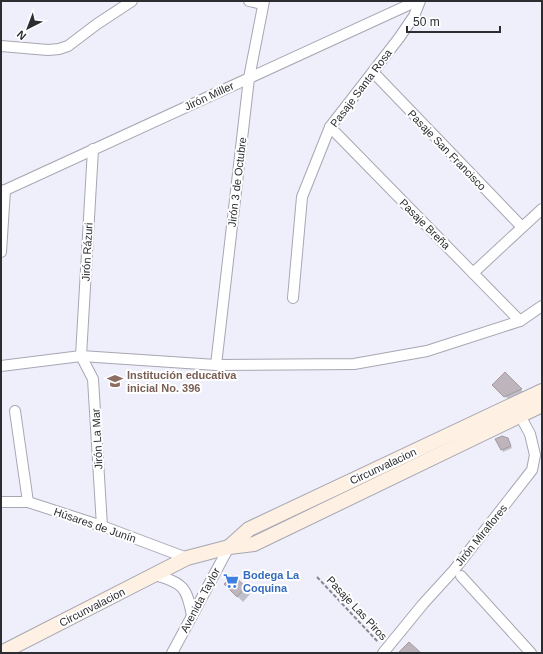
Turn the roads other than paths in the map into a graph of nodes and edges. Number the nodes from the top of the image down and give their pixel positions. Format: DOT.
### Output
graph roads {
  1 [pos="132,1"];
  2 [pos="249,1"];
  3 [pos="419,1"];
  4 [pos="263,3"];
  5 [pos="1,46"];
  6 [pos="373,72"];
  7 [pos="249,78"];
  8 [pos="330,127"];
  9 [pos="93,149"];
  10 [pos="3,191"];
  11 [pos="542,209"];
  12 [pos="522,227"];
  13 [pos="1,252"];
  14 [pos="473,273"];
  15 [pos="294,298"];
  16 [pos="542,306"];
  17 [pos="520,321"];
  18 [pos="81,356"];
  19 [pos="216,365"];
  20 [pos="1,366"];
  21 [pos="542,391"];
  22 [pos="542,406"];
  23 [pos="517,410"];
  24 [pos="15,411"];
  25 [pos="1,502"];
  26 [pos="28,502"];
  27 [pos="102,526"];
  28 [pos="229,547"];
  29 [pos="187,558"];
  30 [pos="155,575"];
  31 [pos="461,576"];
  32 [pos="192,616"];
  33 [pos="385,651"];
  34 [pos="1,653"];
  35 [pos="172,653"];
  36 [pos="532,653"];
  1 -- 5 [label="street"];
  2 -- 4 [label="street"];
  3 -- 6 [label="street, Pasaje Santa Rosa"];
  3 -- 7 [label="street, Jirón Miller"];
  4 -- 7 [label="street, Jirón 3 de Octubre"];
  6 -- 8 [label="street, Pasaje Santa Rosa"];
  6 -- 12 [label="street, Pasaje San Francisco"];
  7 -- 9 [label="street, Jirón Miller"];
  7 -- 19 [label="street, Jirón 3 de Octubre"];
  8 -- 14 [label="street, Pasaje Breña"];
  8 -- 15 [label="street, Pasaje Santa Rosa"];
  9 -- 10 [label="street, Jirón Miller"];
  9 -- 18 [label="street, Jirón Rázuri"];
  10 -- 13 [label="street"];
  11 -- 12 [label="street"];
  12 -- 14 [label="street"];
  14 -- 17 [label="street, Pasaje Breña"];
  16 -- 17 [label="street"];
  17 -- 19 [label="street"];
  18 -- 19 [label="street"];
  18 -- 20 [label="street"];
  18 -- 27 [label="street, Jirón La Mar"];
  21 -- 23 [label="street, Circunvalacion"];
  22 -- 23 [label="street, Circunvalacion"];
  23 -- 28 [label="street, Circunvalacion"];
  23 -- 33 [label="street, Jirón Miraflores"];
  24 -- 26 [label="street"];
  25 -- 26 [label="street, Húsares de Junín"];
  26 -- 27 [label="street, Húsares de Junín"];
  27 -- 29 [label="street, Húsares de Junín"];
  28 -- 29 [label="street, Circunvalacion"];
  28 -- 32 [label="street, Avenida Taylor"];
  29 -- 30 [label="street, Circunvalacion"];
  30 -- 32 [label="street"];
  30 -- 34 [label="street, Circunvalacion"];
  31 -- 36 [label="street"];
  32 -- 35 [label="street, Avenida Taylor"];
}
